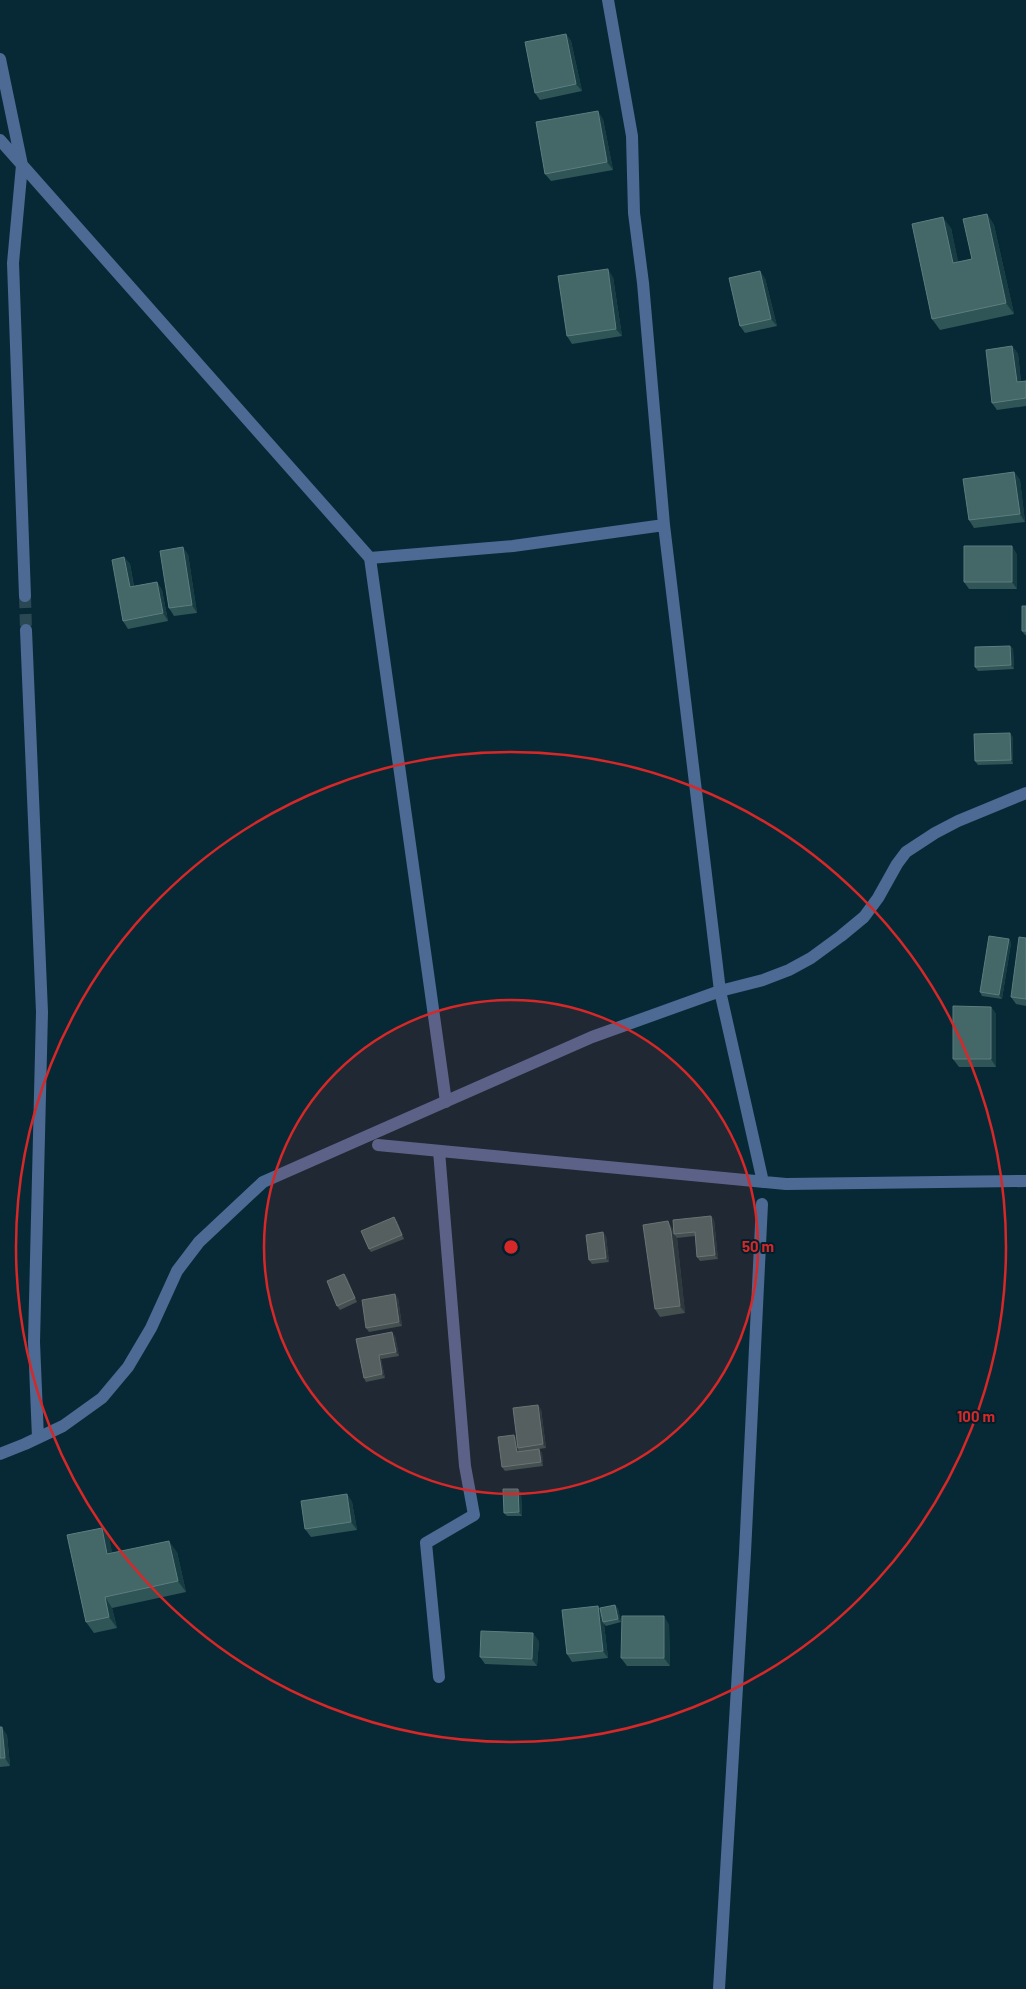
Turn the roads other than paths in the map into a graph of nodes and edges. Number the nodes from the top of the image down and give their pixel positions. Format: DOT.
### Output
graph roads {
  1 [pos="608,0"];
  2 [pos="0,60"];
  3 [pos="0,140"];
  4 [pos="22,165"];
  5 [pos="664,525"];
  6 [pos="370,558"];
  7 [pos="25,596"];
  8 [pos="26,630"];
  9 [pos="1026,793"];
  10 [pos="720,991"];
  11 [pos="446,1102"];
  12 [pos="378,1146"];
  13 [pos="439,1151"];
  14 [pos="763,1182"];
  15 [pos="1026,1182"];
  16 [pos="762,1204"];
  17 [pos="38,1438"];
  18 [pos="0,1454"];
  19 [pos="439,1677"];
  20 [pos="719,1989"];
  1 -- 5 [label="street"];
  2 -- 4 [label="street"];
  3 -- 4 [label="street"];
  4 -- 6 [label="street"];
  4 -- 7 [label="street"];
  5 -- 6 [label="street"];
  5 -- 10 [label="street"];
  6 -- 11 [label="street"];
  8 -- 17 [label="street"];
  9 -- 10 [label="street"];
  10 -- 11 [label="street"];
  10 -- 14 [label="street"];
  11 -- 17 [label="street"];
  12 -- 13 [label="street"];
  13 -- 14 [label="street"];
  13 -- 19 [label="street"];
  14 -- 15 [label="street"];
  16 -- 20 [label="street"];
  17 -- 18 [label="street"];
}
